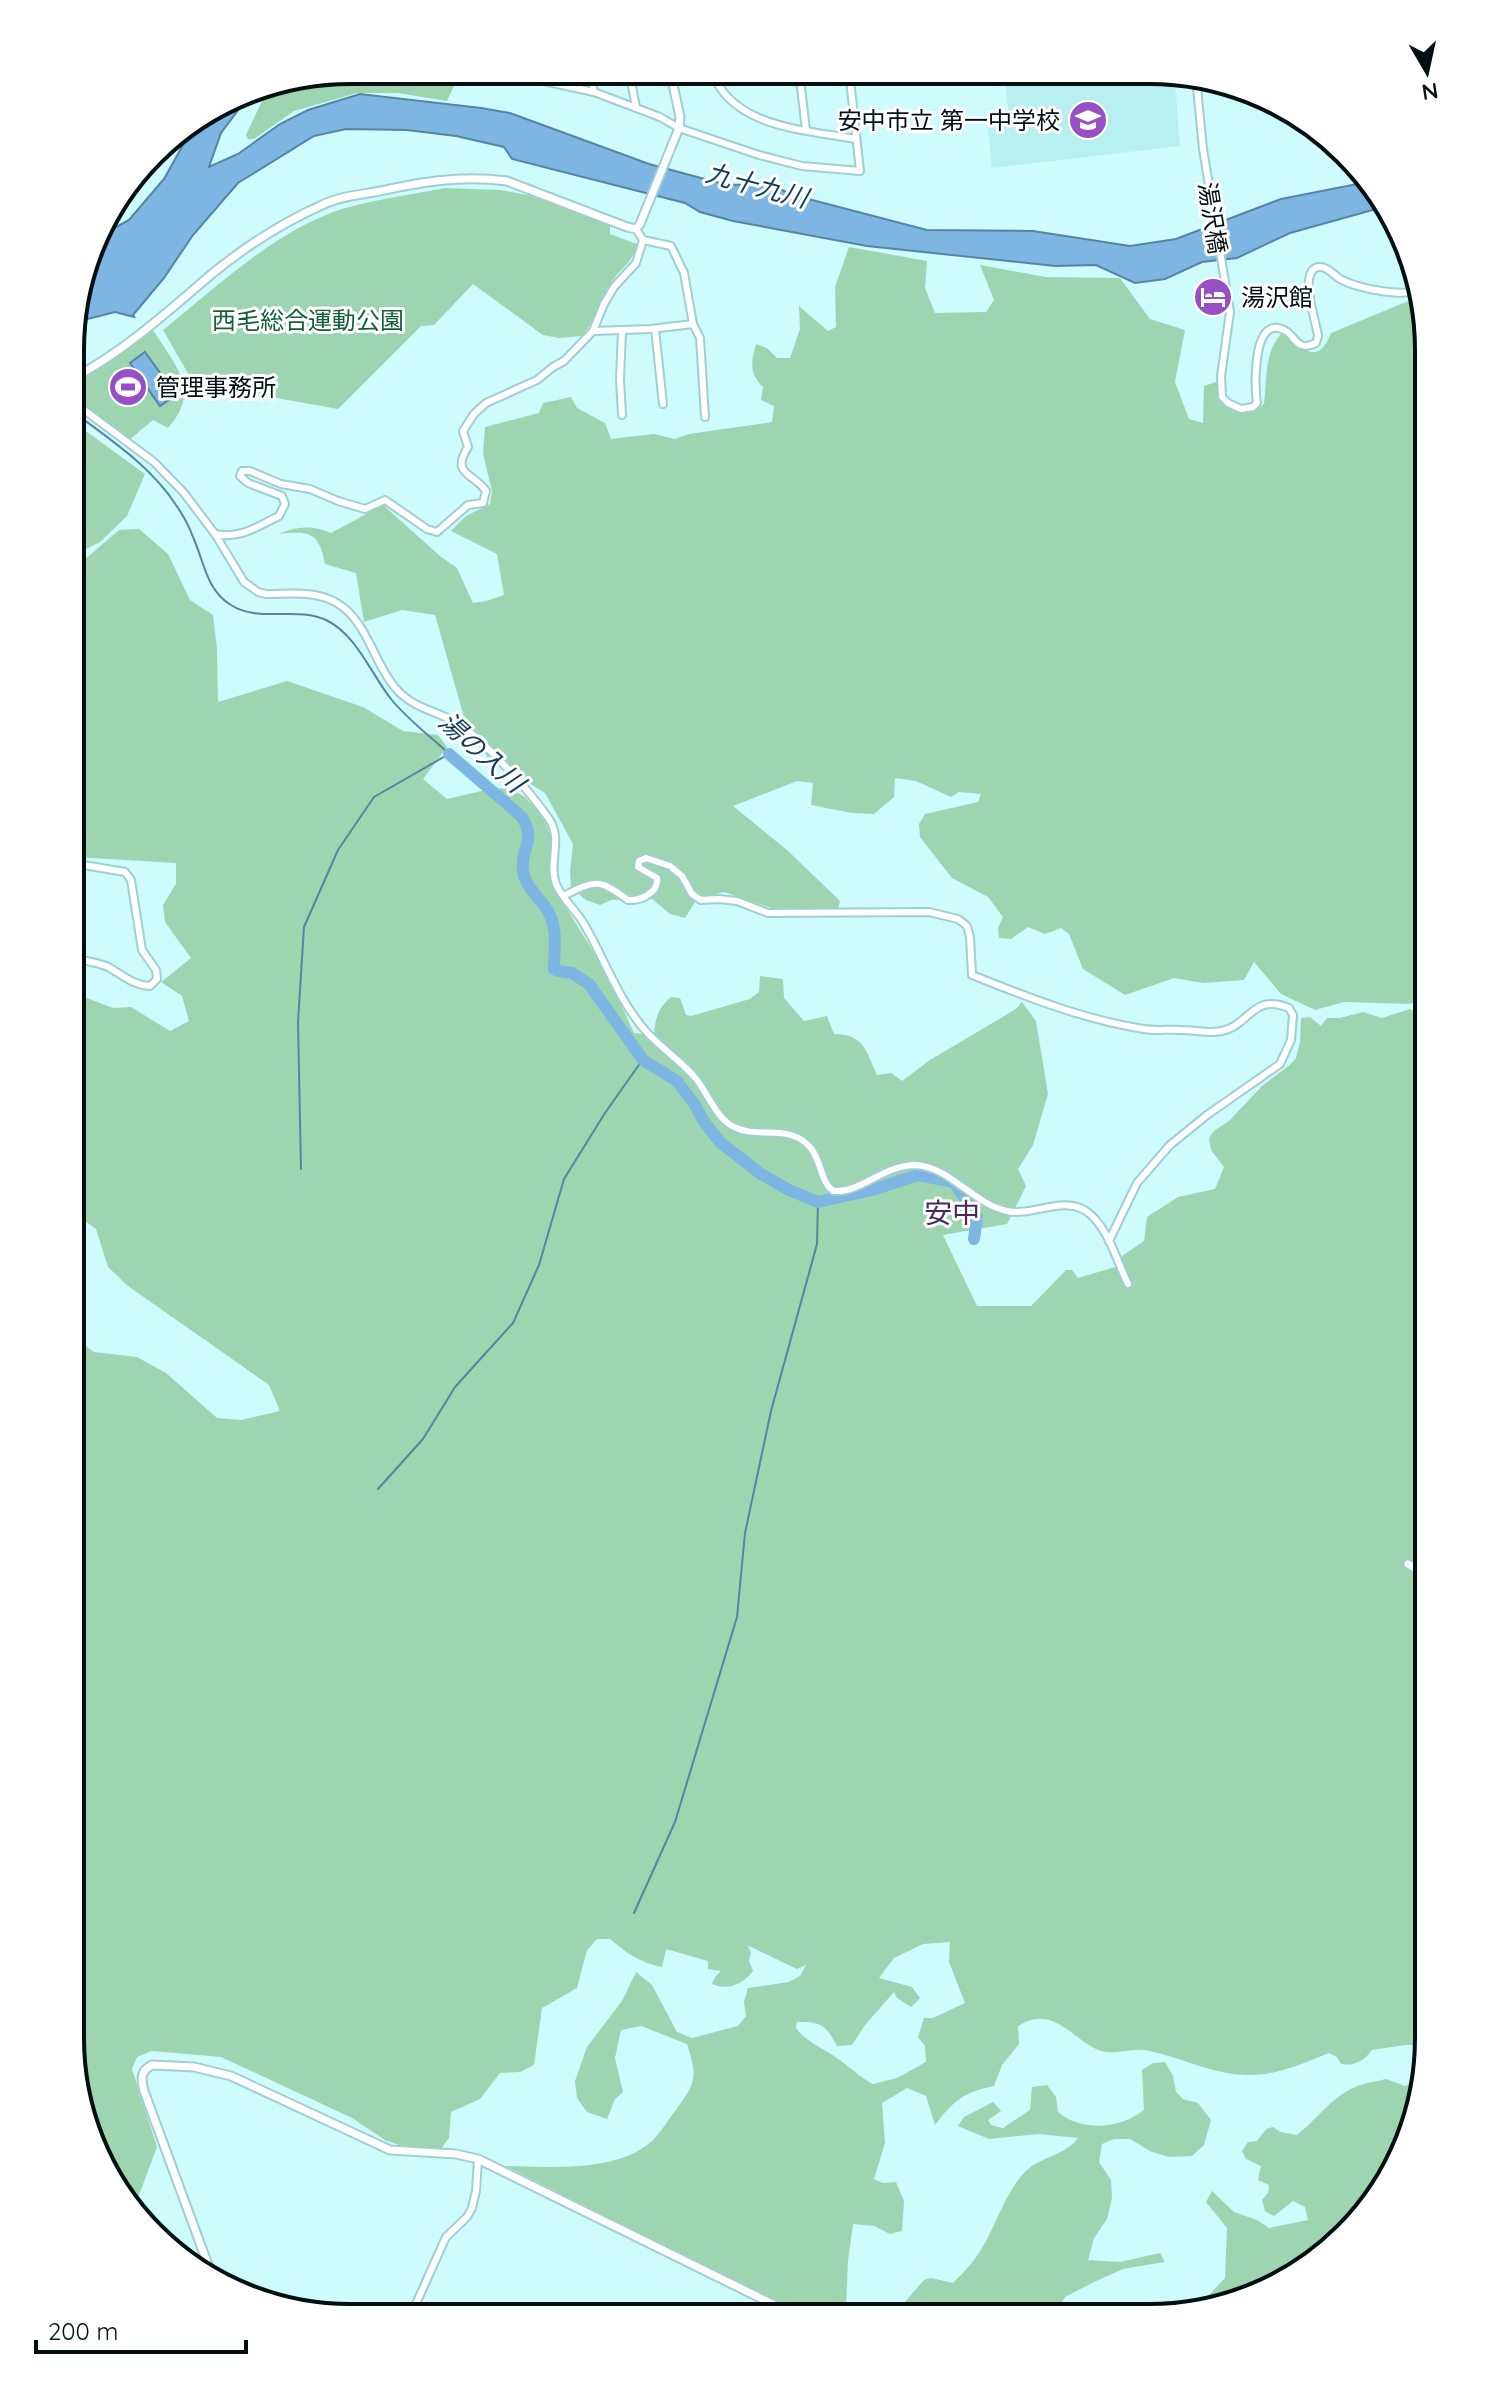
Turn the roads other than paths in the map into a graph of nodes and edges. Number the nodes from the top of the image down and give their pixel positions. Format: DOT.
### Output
graph roads {
  1 [pos="559,84"];
  2 [pos="592,84"];
  3 [pos="632,84"];
  4 [pos="673,84"];
  5 [pos="718,84"];
  6 [pos="801,84"];
  7 [pos="850,84"];
  8 [pos="1197,89"];
  9 [pos="594,92"];
  10 [pos="636,107"];
  11 [pos="806,130"];
  12 [pos="677,132"];
  13 [pos="856,139"];
  14 [pos="638,226"];
  15 [pos="643,240"];
  16 [pos="1408,292"];
  17 [pos="693,324"];
  18 [pos="655,329"];
  19 [pos="593,331"];
  20 [pos="622,331"];
  21 [pos="84,372"];
  22 [pos="663,404"];
  23 [pos="84,410"];
  24 [pos="622,415"];
  25 [pos="705,417"];
  26 [pos="215,534"];
  27 [pos="84,865"];
  28 [pos="563,896"];
  29 [pos="84,961"];
  30 [pos="1109,1241"];
  31 [pos="1128,1284"];
  32 [pos="1408,1564"];
  33 [pos="1414,1568"];
  34 [pos="478,2159"];
  35 [pos="207,2261"];
  36 [pos="416,2304"];
  37 [pos="773,2304"];
  1 -- 9 [label="street"];
  2 -- 9 [label="street"];
  3 -- 10 [label="street"];
  4 -- 12 [label="street"];
  5 -- 11 [label="street"];
  6 -- 11 [label="street"];
  7 -- 13 [label="street"];
  8 -- 16 [label="street, 湯沢橋"];
  9 -- 10 [label="street"];
  10 -- 12 [label="street"];
  11 -- 13 [label="street"];
  12 -- 13 [label="street"];
  12 -- 14 [label="street"];
  14 -- 15 [label="street"];
  14 -- 21 [label="street"];
  15 -- 17 [label="street"];
  15 -- 19 [label="street"];
  17 -- 18 [label="street"];
  17 -- 25 [label="street"];
  18 -- 20 [label="street"];
  18 -- 22 [label="street"];
  19 -- 20 [label="street"];
  19 -- 26 [label="street"];
  20 -- 24 [label="street"];
  23 -- 26 [label="street"];
  26 -- 28 [label="street"];
  27 -- 29 [label="street"];
  28 -- 30 [label="street"];
  28 -- 30 [label="street"];
  30 -- 31 [label="street"];
  32 -- 33 [label="street"];
  34 -- 35 [label="street"];
  34 -- 36 [label="street"];
  34 -- 37 [label="street"];
}
